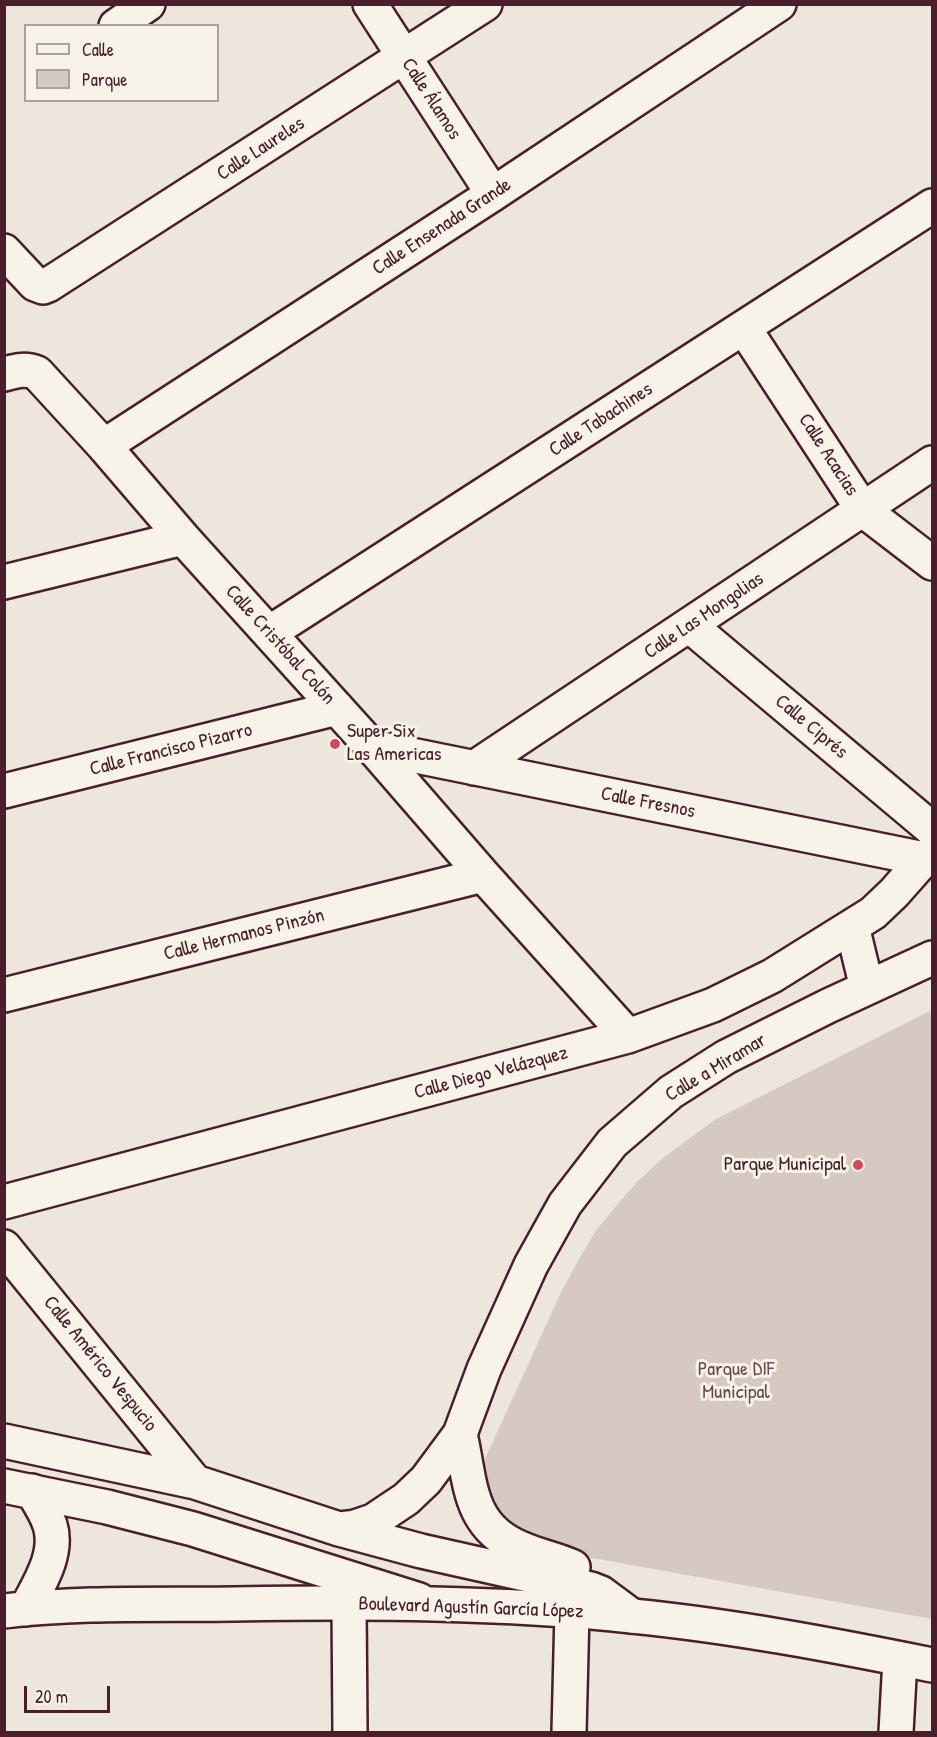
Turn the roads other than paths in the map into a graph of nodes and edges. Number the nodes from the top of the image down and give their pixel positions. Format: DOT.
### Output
graph roads {
  1 [pos="148,4"];
  2 [pos="370,4"];
  3 [pos="485,4"];
  4 [pos="779,4"];
  5 [pos="119,24"];
  6 [pos="404,57"];
  7 [pos="493,194"];
  8 [pos="933,206"];
  9 [pos="4,251"];
  10 [pos="744,328"];
  11 [pos="14,372"];
  12 [pos="104,446"];
  13 [pos="933,463"];
  14 [pos="863,510"];
  15 [pos="183,538"];
  16 [pos="933,563"];
  17 [pos="4,582"];
  18 [pos="689,625"];
  19 [pos="269,633"];
  20 [pos="337,708"];
  21 [pos="372,747"];
  22 [pos="474,768"];
  23 [pos="4,791"];
  24 [pos="930,846"];
  25 [pos="483,875"];
  26 [pos="852,926"];
  27 [pos="933,958"];
  28 [pos="867,988"];
  29 [pos="4,995"];
  30 [pos="628,1036"];
  31 [pos="4,1202"];
  32 [pos="4,1246"];
  33 [pos="460,1434"];
  34 [pos="4,1441"];
  35 [pos="195,1482"];
  36 [pos="18,1489"];
  37 [pos="339,1529"];
  38 [pos="582,1600"];
  39 [pos="349,1604"];
  40 [pos="434,1604"];
  41 [pos="15,1610"];
  42 [pos="900,1659"];
  43 [pos="933,1665"];
  44 [pos="350,1732"];
  45 [pos="569,1732"];
  46 [pos="896,1732"];
  1 -- 5 [label="street"];
  2 -- 6 [label="street, Calle Álamos"];
  3 -- 6 [label="street, Calle Laureles"];
  4 -- 7 [label="street, Calle Ensenada Grande"];
  6 -- 7 [label="street, Calle Álamos"];
  6 -- 9 [label="street, Calle Laureles"];
  7 -- 12 [label="street, Calle Ensenada Grande"];
  8 -- 10 [label="street, Calle Tabachines"];
  10 -- 14 [label="street, Calle Acacias"];
  10 -- 19 [label="street, Calle Tabachines"];
  11 -- 12 [label="street, Calle Cristóbal Colón"];
  12 -- 15 [label="street, Calle Cristóbal Colón"];
  13 -- 14 [label="street, Calle Las Mongolias"];
  14 -- 16 [label="street, Calle Acacias"];
  14 -- 18 [label="street, Calle Las Mongolias"];
  15 -- 17 [label="street"];
  15 -- 19 [label="street, Calle Cristóbal Colón"];
  18 -- 22 [label="street, Calle Las Mongolias"];
  18 -- 24 [label="street, Calle Ciprés"];
  19 -- 20 [label="street, Calle Cristóbal Colón"];
  20 -- 21 [label="street, Calle Cristóbal Colón"];
  20 -- 23 [label="street, Calle Francisco Pizarro"];
  21 -- 22 [label="street, Calle Fresnos"];
  21 -- 25 [label="street, Calle Cristóbal Colón"];
  22 -- 24 [label="street, Calle Fresnos"];
  24 -- 26 [label="street, Calle Diego Velázquez"];
  25 -- 29 [label="street, Calle Hermanos Pinzón"];
  25 -- 30 [label="street, Calle Cristóbal Colón"];
  26 -- 28 [label="street"];
  26 -- 30 [label="street, Calle Diego Velázquez"];
  27 -- 28 [label="street, Calle a Miramar"];
  28 -- 33 [label="street, Calle a Miramar"];
  30 -- 31 [label="street, Calle Diego Velázquez"];
  32 -- 35 [label="street, Calle Américo Vespucio"];
  33 -- 37 [label="street, Calle a Miramar"];
  33 -- 38 [label="street"];
  34 -- 35 [label="street"];
  35 -- 37 [label="street"];
  36 -- 40 [label="street"];
  36 -- 41 [label="street"];
  37 -- 38 [label="street"];
  38 -- 40 [label="street, Boulevard Agustín García López"];
  38 -- 42 [label="street, Boulevard Agustín García López"];
  38 -- 45 [label="street"];
  39 -- 40 [label="street, Boulevard Agustín García López"];
  39 -- 41 [label="street, Boulevard Agustín García López"];
  39 -- 44 [label="street"];
  42 -- 43 [label="street, Boulevard Agustín García López"];
  42 -- 46 [label="street"];
}
